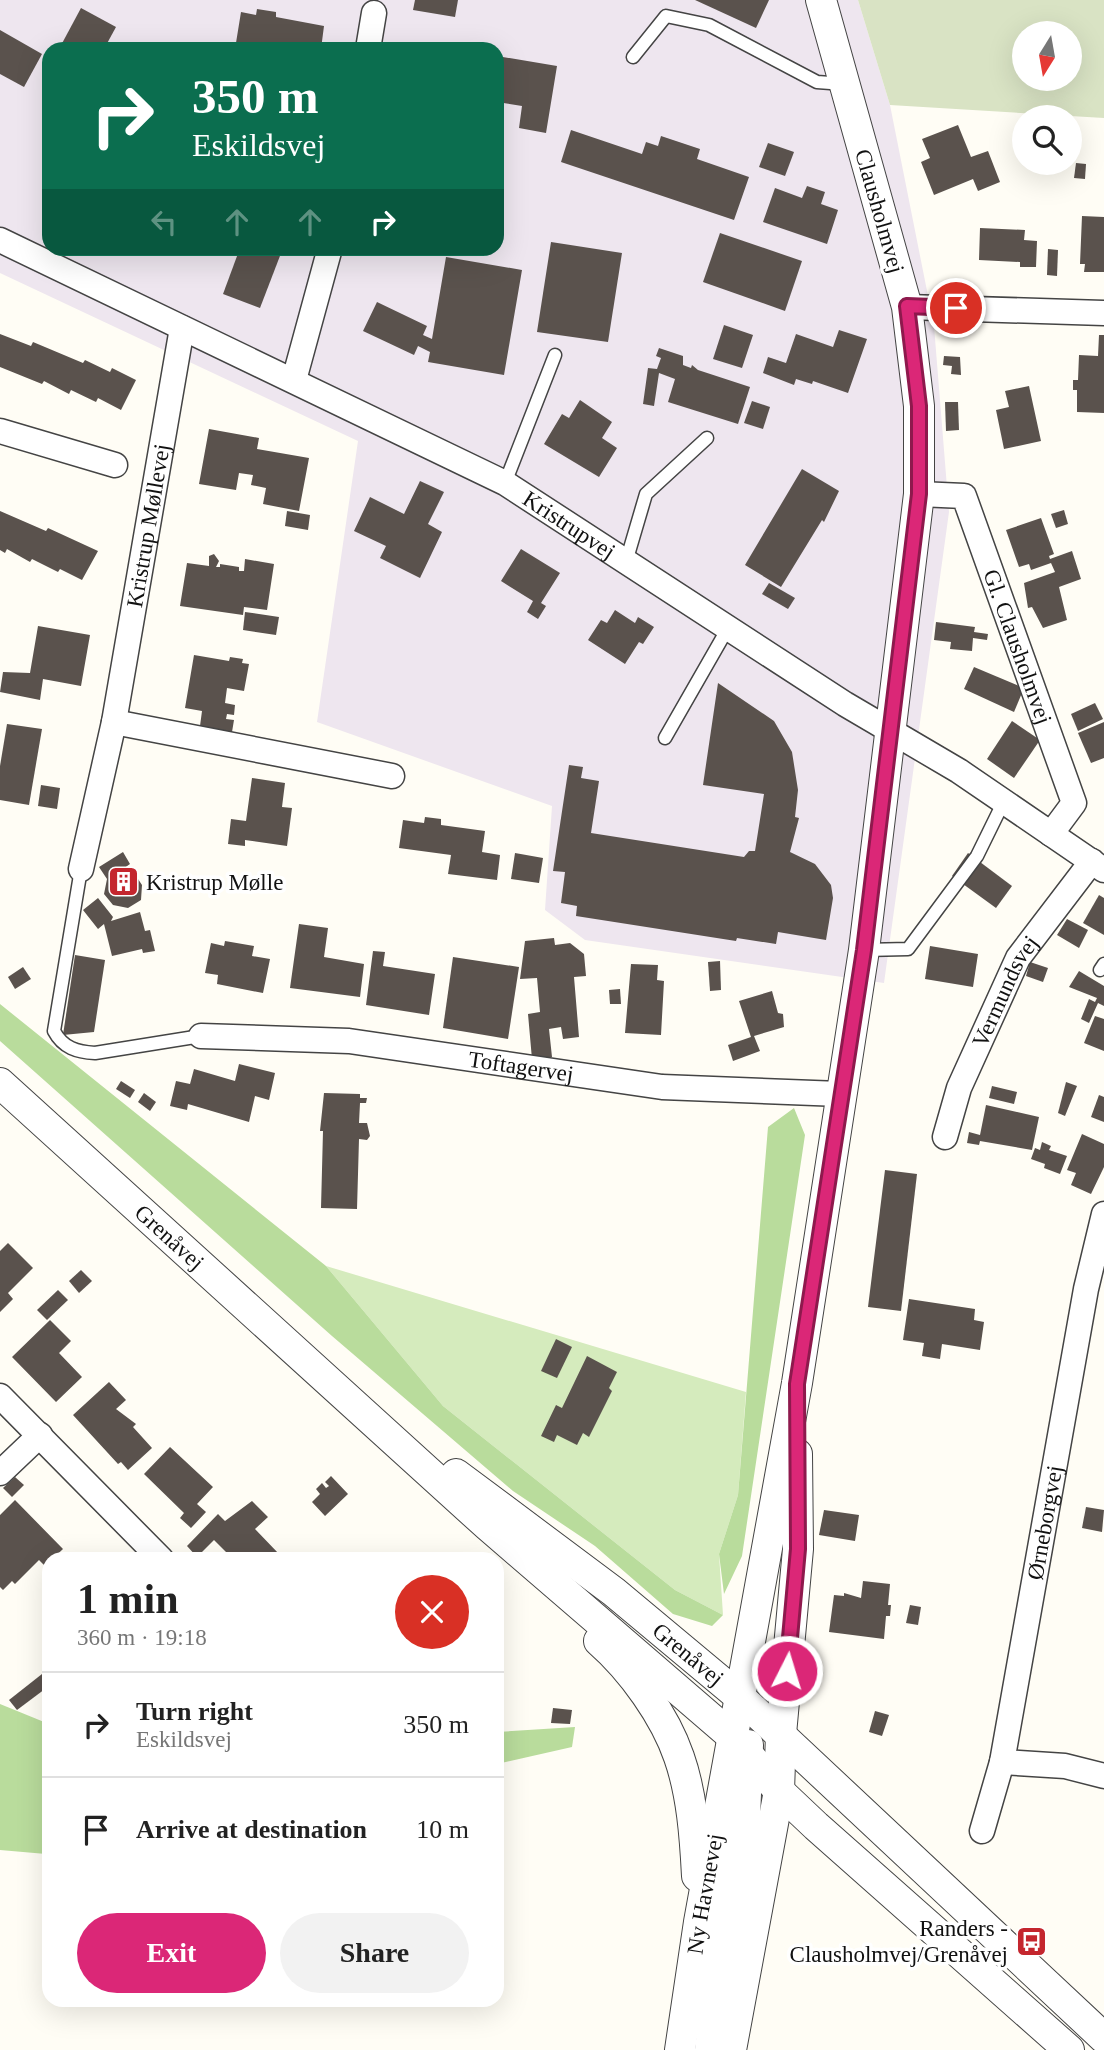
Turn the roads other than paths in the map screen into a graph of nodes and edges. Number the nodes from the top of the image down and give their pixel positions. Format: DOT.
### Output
graph roads {
  1 [pos="821,0"];
  2 [pos="374,13"];
  3 [pos="369,42"];
  4 [pos="634,57"];
  5 [pos="845,84"];
  6 [pos="0,240"];
  7 [pos="328,256"];
  8 [pos="907,306"];
  9 [pos="1104,313"];
  10 [pos="182,328"];
  11 [pos="555,355"];
  12 [pos="294,380"];
  13 [pos="0,431"];
  14 [pos="708,438"];
  15 [pos="115,466"];
  16 [pos="505,483"];
  17 [pos="919,494"];
  18 [pos="626,562"];
  19 [pos="728,628"];
  20 [pos="114,722"];
  21 [pos="889,732"];
  22 [pos="665,738"];
  23 [pos="392,776"];
  24 [pos="1004,801"];
  25 [pos="1051,834"];
  26 [pos="1098,866"];
  27 [pos="81,869"];
  28 [pos="864,950"];
  29 [pos="201,1036"];
  30 [pos="0,1083"];
  31 [pos="840,1094"];
  32 [pos="945,1137"];
  33 [pos="1104,1214"];
  34 [pos="1095,1291"];
  35 [pos="797,1384"];
  36 [pos="339,1391"];
  37 [pos="0,1396"];
  38 [pos="40,1435"];
  39 [pos="0,1473"];
  40 [pos="488,1526"];
  41 [pos="154,1552"];
  42 [pos="741,1698"];
  43 [pos="780,1734"];
  44 [pos="742,1748"];
  45 [pos="1002,1762"];
  46 [pos="1104,1776"];
  47 [pos="779,1791"];
  48 [pos="982,1831"];
  49 [pos="699,1922"];
  50 [pos="1104,2038"];
  51 [pos="680,2050"];
  52 [pos="710,2050"];
  53 [pos="731,2050"];
  54 [pos="1069,2050"];
  1 -- 5 [label="street, Clausholmvej"];
  2 -- 3 [label="street"];
  4 -- 5 [label="lane"];
  5 -- 8 [label="street, Clausholmvej"];
  6 -- 10 [label="street, Kristrupvej"];
  7 -- 12 [label="street"];
  8 -- 9 [label="street"];
  8 -- 17 [label="street, Clausholmvej"];
  10 -- 12 [label="street, Kristrupvej"];
  10 -- 20 [label="street, Kristrup Møllevej"];
  11 -- 16 [label="lane"];
  12 -- 16 [label="street, Kristrupvej"];
  13 -- 15 [label="street"];
  14 -- 18 [label="lane"];
  16 -- 18 [label="street, Kristrupvej"];
  17 -- 21 [label="street, Clausholmvej"];
  17 -- 25 [label="street, Gl. Clausholmvej"];
  18 -- 19 [label="street, Kristrupvej"];
  19 -- 21 [label="street, Kristrupvej"];
  19 -- 22 [label="lane"];
  20 -- 23 [label="street"];
  20 -- 27 [label="street, Kristrup Møllevej"];
  21 -- 24 [label="street, Kristrupvej"];
  21 -- 28 [label="street, Clausholmvej"];
  24 -- 25 [label="street, Kristrupvej"];
  24 -- 28 [label="lane"];
  25 -- 26 [label="street, Kristrupvej"];
  26 -- 32 [label="street, Vermundsvej"];
  27 -- 29 [label="lane"];
  28 -- 31 [label="street, Clausholmvej"];
  29 -- 31 [label="street, Toftagervej"];
  30 -- 36 [label="street, Grenåvej"];
  31 -- 35 [label="street, Clausholmvej"];
  33 -- 34 [label="street, Ørneborgvej"];
  34 -- 45 [label="street, Ørneborgvej"];
  35 -- 42 [label="street, Clausholmvej"];
  35 -- 43 [label="street, Clausholmvej"];
  36 -- 40 [label="street, Grenåvej"];
  36 -- 42 [label="street, Grenåvej"];
  37 -- 38 [label="street"];
  38 -- 39 [label="street"];
  38 -- 41 [label="street"];
  40 -- 44 [label="street, Grenåvej"];
  40 -- 49 [label="street"];
  42 -- 43 [label="street, Grenåvej"];
  42 -- 44 [label="street, Clausholmvej"];
  43 -- 47 [label="street, Clausholmvej"];
  43 -- 50 [label="street, Grenåvej"];
  44 -- 47 [label="street, Grenåvej"];
  44 -- 49 [label="street, Ny Havnevej"];
  44 -- 52 [label="street"];
  45 -- 46 [label="street"];
  45 -- 48 [label="street, Ørneborgvej"];
  47 -- 53 [label="street"];
  47 -- 54 [label="street, Grenåvej"];
  49 -- 51 [label="street, Ny Havnevej"];
}
